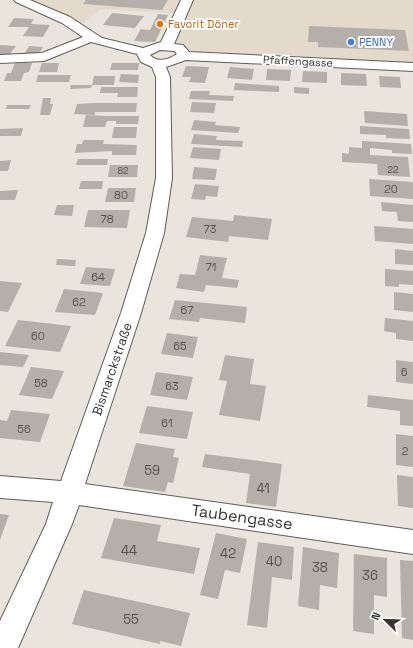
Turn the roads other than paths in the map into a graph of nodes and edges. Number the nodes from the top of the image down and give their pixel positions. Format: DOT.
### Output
graph roads {
  1 [pos="20,0"];
  2 [pos="187,0"];
  3 [pos="91,38"];
  4 [pos="166,46"];
  5 [pos="144,52"];
  6 [pos="0,59"];
  7 [pos="169,65"];
  8 [pos="413,67"];
  9 [pos="0,487"];
  10 [pos="71,492"];
  11 [pos="413,542"];
  12 [pos="3,648"];
  1 -- 3 [label="street"];
  2 -- 4 [label="street"];
  3 -- 5 [label="street"];
  3 -- 6 [label="street"];
  4 -- 5 [label="street"];
  4 -- 7 [label="street"];
  5 -- 7 [label="street"];
  7 -- 8 [label="street, Pfaffengasse"];
  7 -- 10 [label="street, Bismarckstraße"];
  9 -- 10 [label="street, Taubengasse"];
  10 -- 11 [label="street, Taubengasse"];
  10 -- 12 [label="street, Bismarckstraße"];
}
